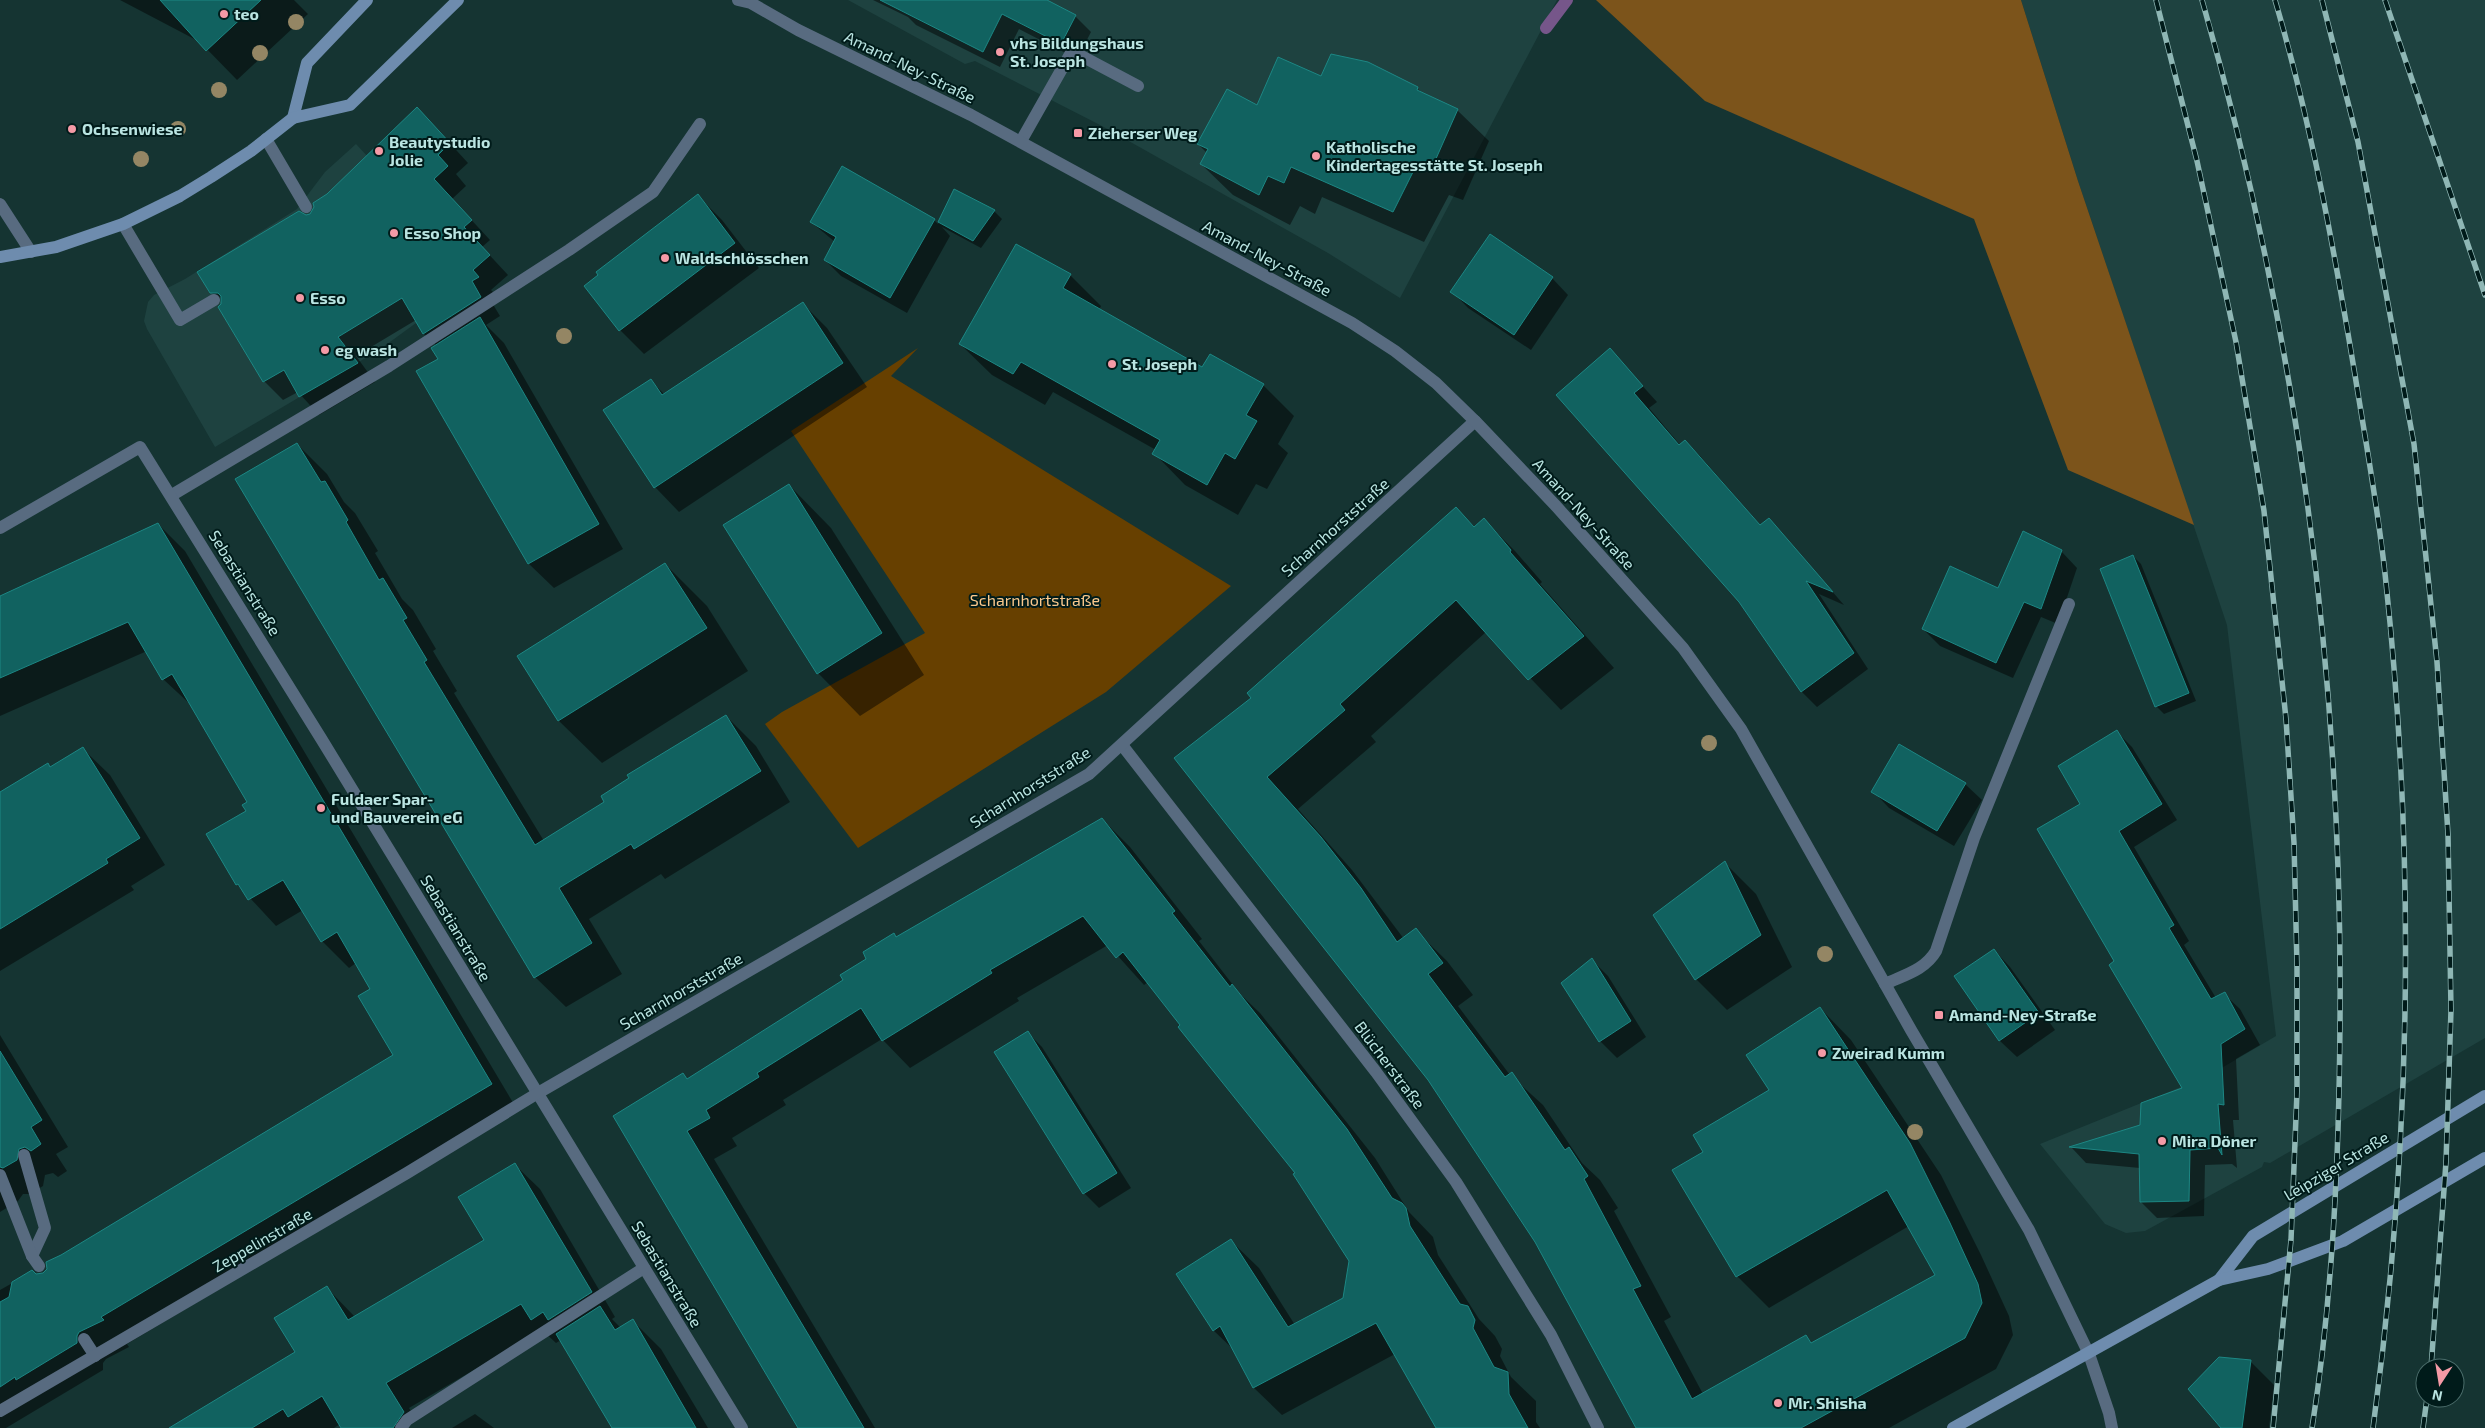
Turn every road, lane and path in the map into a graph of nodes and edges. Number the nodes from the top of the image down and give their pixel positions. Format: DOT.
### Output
graph roads {
  1 [pos="367,0"];
  2 [pos="458,0"];
  3 [pos="746,1"];
  4 [pos="1138,86"];
  5 [pos="293,118"];
  6 [pos="700,124"];
  7 [pos="266,139"];
  8 [pos="1021,141"];
  9 [pos="0,204"];
  10 [pos="306,207"];
  11 [pos="123,224"];
  12 [pos="31,252"];
  13 [pos="0,257"];
  14 [pos="214,300"];
  15 [pos="1475,421"];
  16 [pos="172,495"];
  17 [pos="0,528"];
  18 [pos="2068,604"];
  19 [pos="1122,745"];
  20 [pos="1885,984"];
  21 [pos="538,1093"];
  22 [pos="2485,1096"];
  23 [pos="24,1155"];
  24 [pos="2485,1158"];
  25 [pos="0,1175"];
  26 [pos="644,1268"];
  27 [pos="2219,1280"];
  28 [pos="84,1339"];
  29 [pos="2089,1354"];
  30 [pos="95,1356"];
  31 [pos="0,1411"];
  32 [pos="401,1428"];
  33 [pos="742,1428"];
  34 [pos="1598,1428"];
  35 [pos="1953,1428"];
  36 [pos="2112,1428"];
  1 -- 5 [label="main road"];
  2 -- 5 [label="main road"];
  3 -- 8 [label="street, Amand-Ney-Straße"];
  4 -- 8 [label="street"];
  5 -- 7 [label="main road"];
  6 -- 16 [label="street"];
  7 -- 10 [label="street"];
  7 -- 11 [label="main road"];
  8 -- 15 [label="street, Amand-Ney-Straße"];
  9 -- 12 [label="street"];
  11 -- 12 [label="main road"];
  11 -- 14 [label="street"];
  12 -- 13 [label="main road"];
  15 -- 19 [label="street, Scharnhorststraße"];
  15 -- 20 [label="street, Amand-Ney-Straße"];
  16 -- 17 [label="street, Sebastianstraße"];
  16 -- 21 [label="street, Sebastianstraße"];
  18 -- 20 [label="street"];
  19 -- 21 [label="street, Scharnhorststraße"];
  19 -- 34 [label="street, Blücherstraße"];
  20 -- 29 [label="street, Amand-Ney-Straße"];
  21 -- 26 [label="street, Sebastianstraße"];
  21 -- 30 [label="street, Zeppelinstraße"];
  22 -- 27 [label="main road, Leipziger Straße"];
  23 -- 25 [label="street"];
  24 -- 27 [label="main road, Leipziger Straße"];
  26 -- 32 [label="street"];
  26 -- 33 [label="street, Sebastianstraße"];
  27 -- 29 [label="main road, Leipziger Straße"];
  28 -- 30 [label="street"];
  29 -- 35 [label="main road, Leipziger Straße"];
  29 -- 36 [label="street, Amand-Ney-Straße"];
  30 -- 31 [label="street, Zeppelinstraße"];
}
